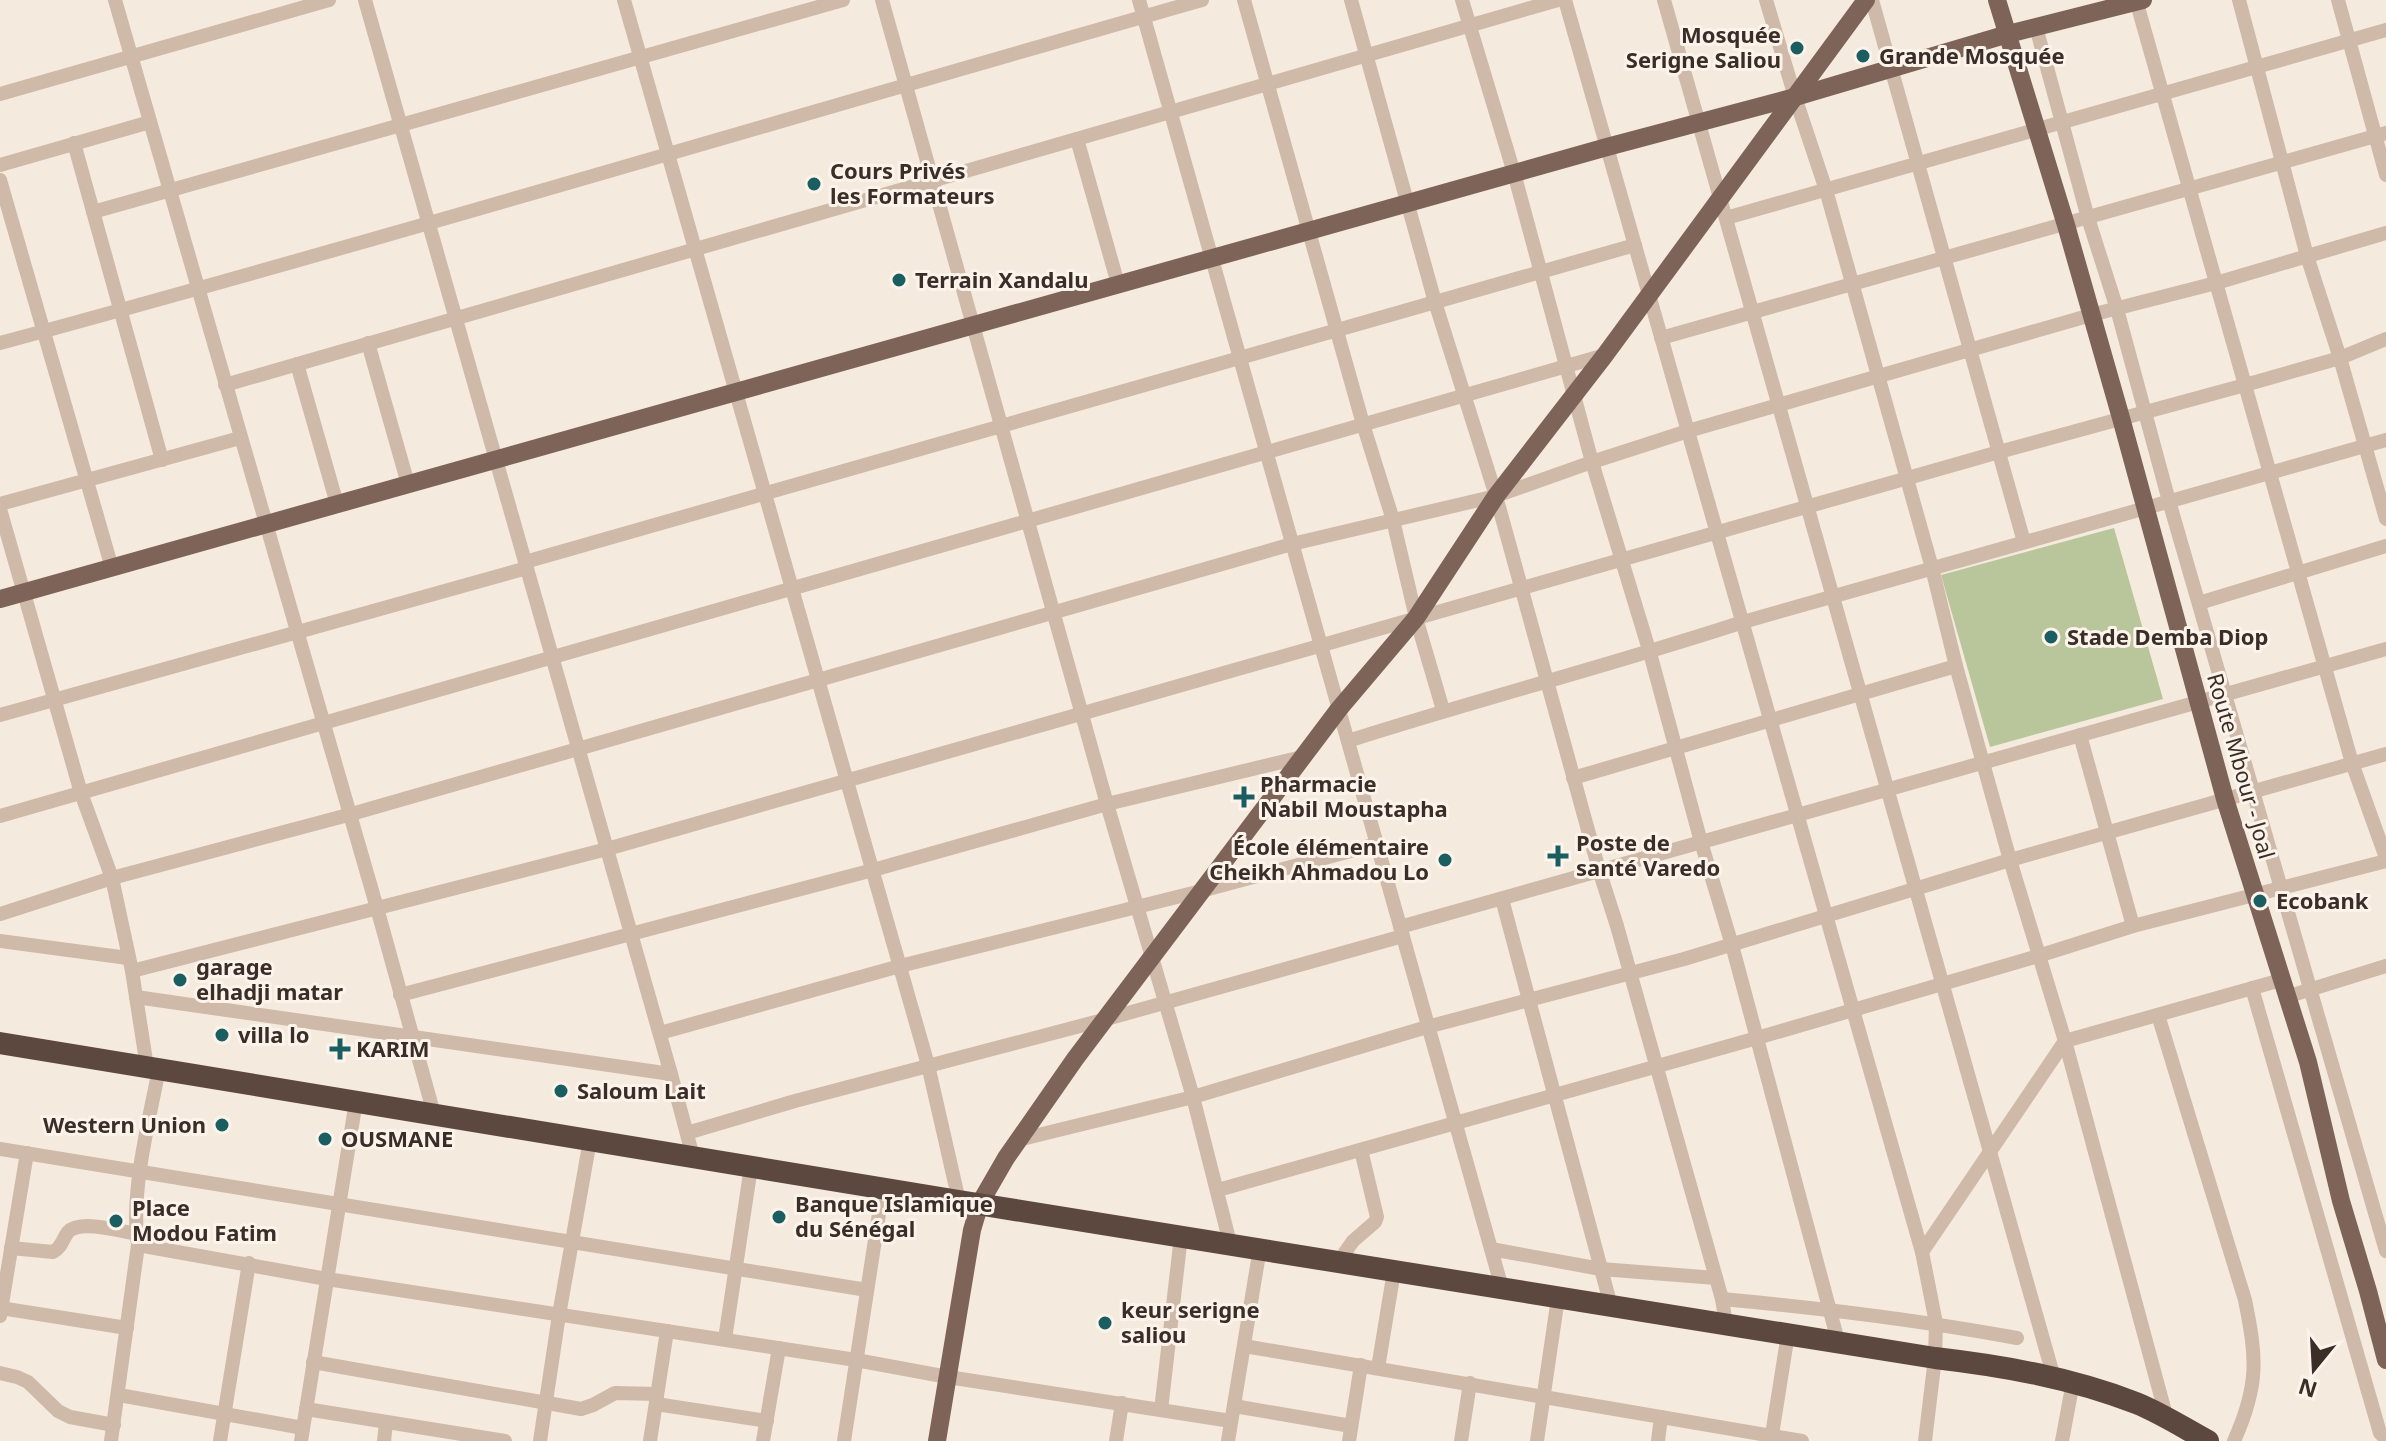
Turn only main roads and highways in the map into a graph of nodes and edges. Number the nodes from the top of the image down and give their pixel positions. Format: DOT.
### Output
graph roads {
  1 [pos="1866,0"];
  2 [pos="1997,0"];
  3 [pos="2138,1"];
  4 [pos="2008,34"];
  5 [pos="1795,97"];
  6 [pos="0,599"];
  7 [pos="0,1043"];
  8 [pos="970,1202"];
  9 [pos="2377,1289"];
  10 [pos="2386,1360"];
  11 [pos="937,1441"];
  12 [pos="2208,1441"];
  1 -- 5 [label="main road"];
  2 -- 4 [label="main road, Route Mbour - Joal"];
  3 -- 4 [label="main road"];
  4 -- 5 [label="main road"];
  4 -- 9 [label="main road, Route Mbour - Joal"];
  5 -- 6 [label="main road"];
  5 -- 8 [label="main road"];
  7 -- 8 [label="highway"];
  8 -- 11 [label="main road"];
  8 -- 12 [label="highway"];
  9 -- 10 [label="main road, Route Mbour - Joal"];
}
